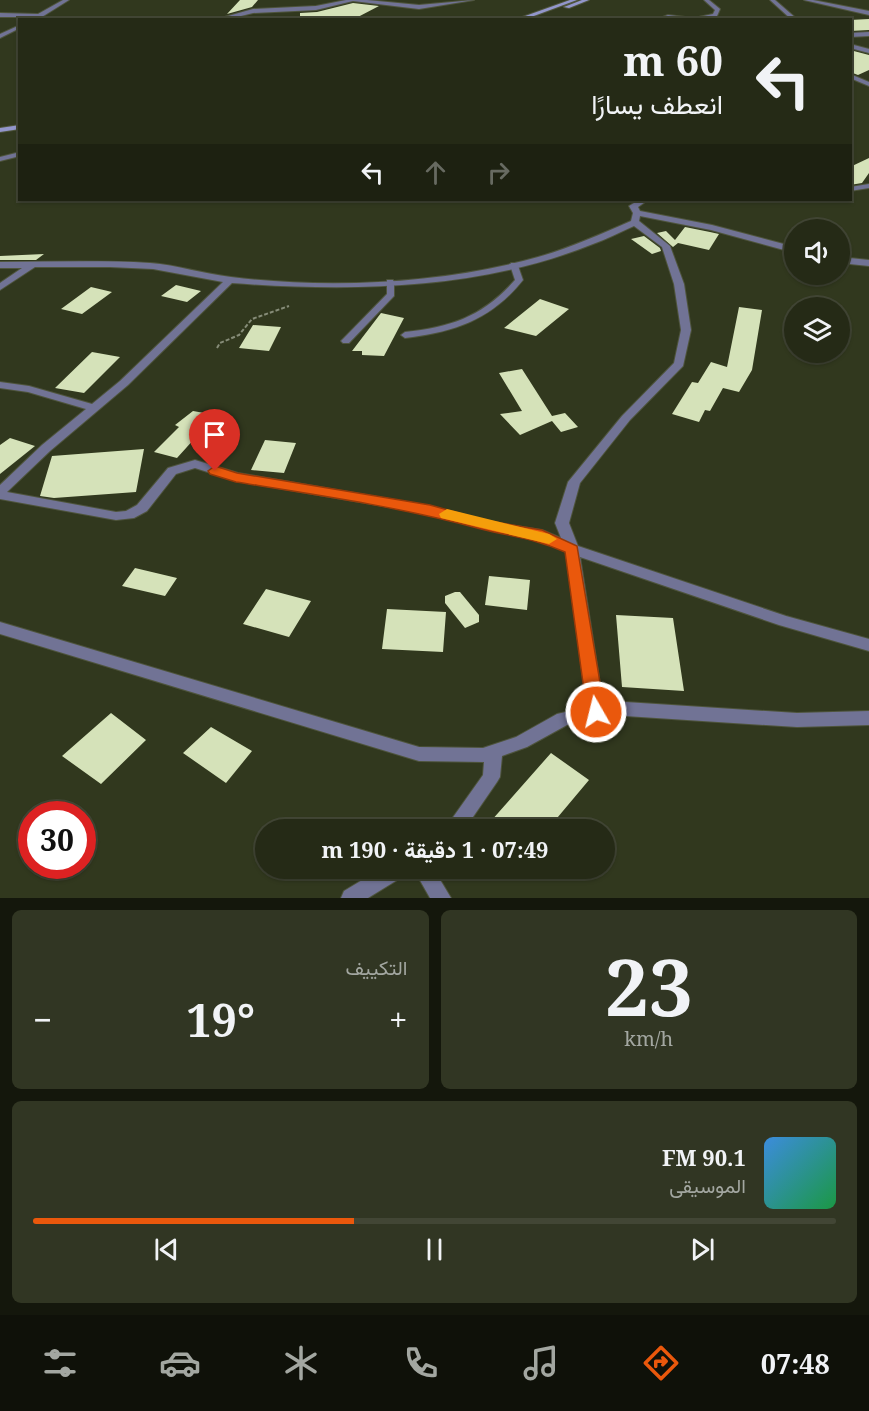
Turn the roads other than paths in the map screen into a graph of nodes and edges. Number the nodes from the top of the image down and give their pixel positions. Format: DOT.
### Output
graph roads {
  1 [pos="67,0"];
  2 [pos="472,0"];
  3 [pos="575,0"];
  4 [pos="587,0"];
  5 [pos="706,0"];
  6 [pos="772,0"];
  7 [pos="806,0"];
  8 [pos="869,13"];
  9 [pos="0,15"];
  10 [pos="38,16"];
  11 [pos="35,18"];
  12 [pos="224,18"];
  13 [pos="522,18"];
  14 [pos="535,18"];
  15 [pos="664,18"];
  16 [pos="682,18"];
  17 [pos="701,18"];
  18 [pos="794,18"];
  19 [pos="18,27"];
  20 [pos="0,31"];
  21 [pos="9,31"];
  22 [pos="18,32"];
  23 [pos="869,34"];
  24 [pos="852,35"];
  25 [pos="0,36"];
  26 [pos="852,47"];
  27 [pos="869,51"];
  28 [pos="852,77"];
  29 [pos="869,84"];
  30 [pos="18,122"];
  31 [pos="0,125"];
  32 [pos="18,127"];
  33 [pos="0,130"];
  34 [pos="18,154"];
  35 [pos="0,159"];
  36 [pos="869,186"];
  37 [pos="852,189"];
  38 [pos="626,201"];
  39 [pos="643,201"];
  40 [pos="635,214"];
  41 [pos="784,247"];
  42 [pos="850,261"];
  43 [pos="869,263"];
  44 [pos="0,265"];
  45 [pos="32,265"];
  46 [pos="514,265"];
  47 [pos="230,280"];
  48 [pos="390,282"];
  49 [pos="0,287"];
  50 [pos="405,335"];
  51 [pos="346,341"];
  52 [pos="0,385"];
  53 [pos="94,408"];
  54 [pos="0,494"];
  55 [pos="572,549"];
  56 [pos="0,628"];
  57 [pos="869,645"];
  58 [pos="596,712"];
  59 [pos="869,718"];
  60 [pos="494,751"];
  61 [pos="461,819"];
  62 [pos="382,879"];
  63 [pos="429,879"];
  64 [pos="351,898"];
  65 [pos="441,898"];
  1 -- 10 [label="street"];
  2 -- 12 [label="street"];
  3 -- 13 [label="main road"];
  4 -- 14 [label="main road"];
  5 -- 17 [label="street"];
  6 -- 18 [label="street"];
  7 -- 8 [label="street"];
  9 -- 10 [label="street"];
  10 -- 11 [label="street"];
  15 -- 16 [label="street"];
  19 -- 21 [label="street"];
  20 -- 21 [label="street"];
  21 -- 22 [label="street"];
  21 -- 25 [label="street"];
  23 -- 24 [label="street"];
  26 -- 27 [label="street"];
  28 -- 29 [label="street"];
  30 -- 31 [label="main road"];
  32 -- 33 [label="main road"];
  34 -- 35 [label="street"];
  36 -- 37 [label="street"];
  38 -- 40 [label="street"];
  39 -- 40 [label="street"];
  40 -- 41 [label="street"];
  40 -- 46 [label="street"];
  40 -- 55 [label="street"];
  42 -- 43 [label="street"];
  44 -- 45 [label="street"];
  45 -- 47 [label="street"];
  45 -- 49 [label="street"];
  46 -- 48 [label="street"];
  46 -- 50 [label="lane"];
  47 -- 48 [label="street"];
  47 -- 53 [label="street"];
  48 -- 51 [label="lane"];
  52 -- 53 [label="street"];
  53 -- 54 [label="street"];
  54 -- 55 [label="street"];
  55 -- 57 [label="street"];
  55 -- 58 [label="street"];
  56 -- 60 [label="street"];
  58 -- 59 [label="street"];
  58 -- 60 [label="street"];
  60 -- 61 [label="street"];
  62 -- 64 [label="street"];
  63 -- 65 [label="street"];
}
